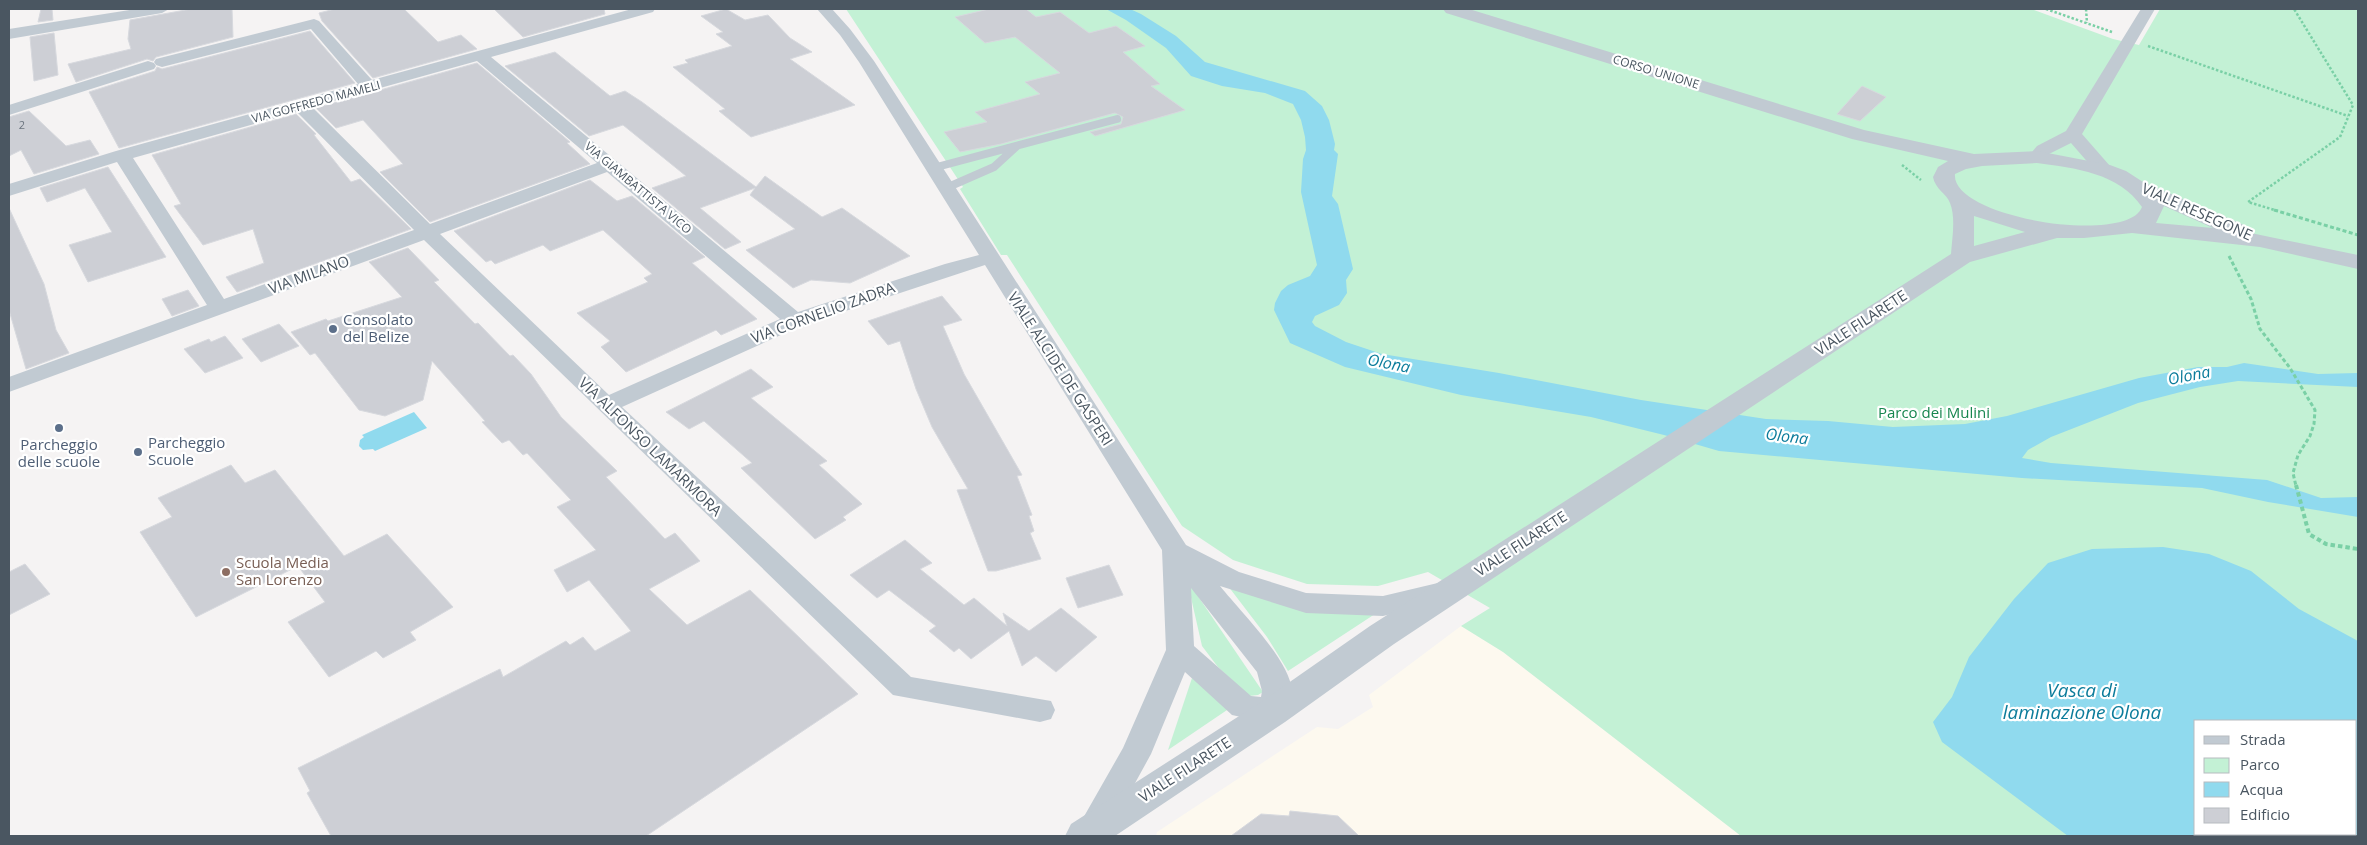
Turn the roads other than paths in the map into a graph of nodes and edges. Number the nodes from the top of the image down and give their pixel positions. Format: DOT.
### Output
graph roads {
  1 [pos="162,9"];
  2 [pos="648,9"];
  3 [pos="824,9"];
  4 [pos="1452,9"];
  5 [pos="2148,9"];
  6 [pos="630,12"];
  7 [pos="9,34"];
  8 [pos="481,56"];
  9 [pos="369,87"];
  10 [pos="301,106"];
  11 [pos="9,110"];
  12 [pos="1117,118"];
  13 [pos="2074,134"];
  14 [pos="1859,135"];
  15 [pos="1018,145"];
  16 [pos="122,155"];
  17 [pos="2037,157"];
  18 [pos="1976,160"];
  19 [pos="610,165"];
  20 [pos="934,168"];
  21 [pos="2104,170"];
  22 [pos="1943,179"];
  23 [pos="2133,185"];
  24 [pos="946,188"];
  25 [pos="9,190"];
  26 [pos="1961,200"];
  27 [pos="2132,227"];
  28 [pos="2056,231"];
  29 [pos="427,232"];
  30 [pos="2260,240"];
  31 [pos="1962,257"];
  32 [pos="990,258"];
  33 [pos="2358,262"];
  34 [pos="220,308"];
  35 [pos="795,320"];
  36 [pos="9,385"];
  37 [pos="606,405"];
  38 [pos="1175,549"];
  39 [pos="1451,590"];
  40 [pos="1180,650"];
  41 [pos="1040,710"];
  42 [pos="1273,712"];
  43 [pos="1088,834"];
  1 -- 7 [label="street"];
  2 -- 6 [label="street, VIA GOFFREDO MAMELI"];
  3 -- 20 [label="street, VIALE ALCIDE DE GASPERI"];
  4 -- 14 [label="street, CORSO UNIONE"];
  5 -- 13 [label="street"];
  6 -- 8 [label="street, VIA GOFFREDO MAMELI"];
  8 -- 9 [label="street, VIA GOFFREDO MAMELI"];
  8 -- 19 [label="street, VIA GIAMBATTISTA VICO"];
  9 -- 10 [label="street, VIA GOFFREDO MAMELI"];
  9 -- 11 [label="street"];
  10 -- 16 [label="street, VIA GOFFREDO MAMELI"];
  10 -- 29 [label="street, VIA ALFONSO LAMARMORA"];
  12 -- 15 [label="lane"];
  13 -- 17 [label="street"];
  13 -- 21 [label="street"];
  14 -- 18 [label="street, CORSO UNIONE"];
  14 -- 22 [label="street, CORSO UNIONE"];
  15 -- 20 [label="lane"];
  15 -- 24 [label="lane"];
  16 -- 25 [label="street, VIA GOFFREDO MAMELI"];
  16 -- 34 [label="street"];
  17 -- 18 [label="street"];
  17 -- 21 [label="street"];
  18 -- 22 [label="street"];
  19 -- 29 [label="street, VIA MILANO"];
  19 -- 35 [label="street, VIA GIAMBATTISTA VICO"];
  20 -- 24 [label="street, VIALE ALCIDE DE GASPERI"];
  21 -- 23 [label="street"];
  22 -- 26 [label="street"];
  23 -- 27 [label="street"];
  23 -- 30 [label="street, VIALE RESEGONE"];
  24 -- 32 [label="street, VIALE ALCIDE DE GASPERI"];
  26 -- 28 [label="street"];
  26 -- 31 [label="street"];
  27 -- 28 [label="street, VIALE RESEGONE"];
  27 -- 30 [label="street, VIALE RESEGONE"];
  28 -- 31 [label="street, VIALE FILARETE"];
  29 -- 34 [label="street, VIA MILANO"];
  29 -- 37 [label="street, VIA ALFONSO LAMARMORA"];
  30 -- 33 [label="street, VIALE RESEGONE"];
  31 -- 39 [label="street, VIALE FILARETE"];
  32 -- 35 [label="street, VIA CORNELIO ZADRA"];
  32 -- 38 [label="street, VIALE ALCIDE DE GASPERI"];
  34 -- 36 [label="street, VIA MILANO"];
  35 -- 37 [label="street, VIA CORNELIO ZADRA"];
  37 -- 41 [label="street, VIA ALFONSO LAMARMORA"];
  38 -- 39 [label="street, VIALE ALCIDE DE GASPERI"];
  38 -- 40 [label="street, VIALE ALCIDE DE GASPERI"];
  38 -- 42 [label="street, VIALE ALCIDE DE GASPERI"];
  39 -- 42 [label="street, VIALE FILARETE"];
  40 -- 42 [label="street"];
  40 -- 43 [label="street, VIALE ALCIDE DE GASPERI"];
  42 -- 43 [label="street, VIALE FILARETE"];
}
